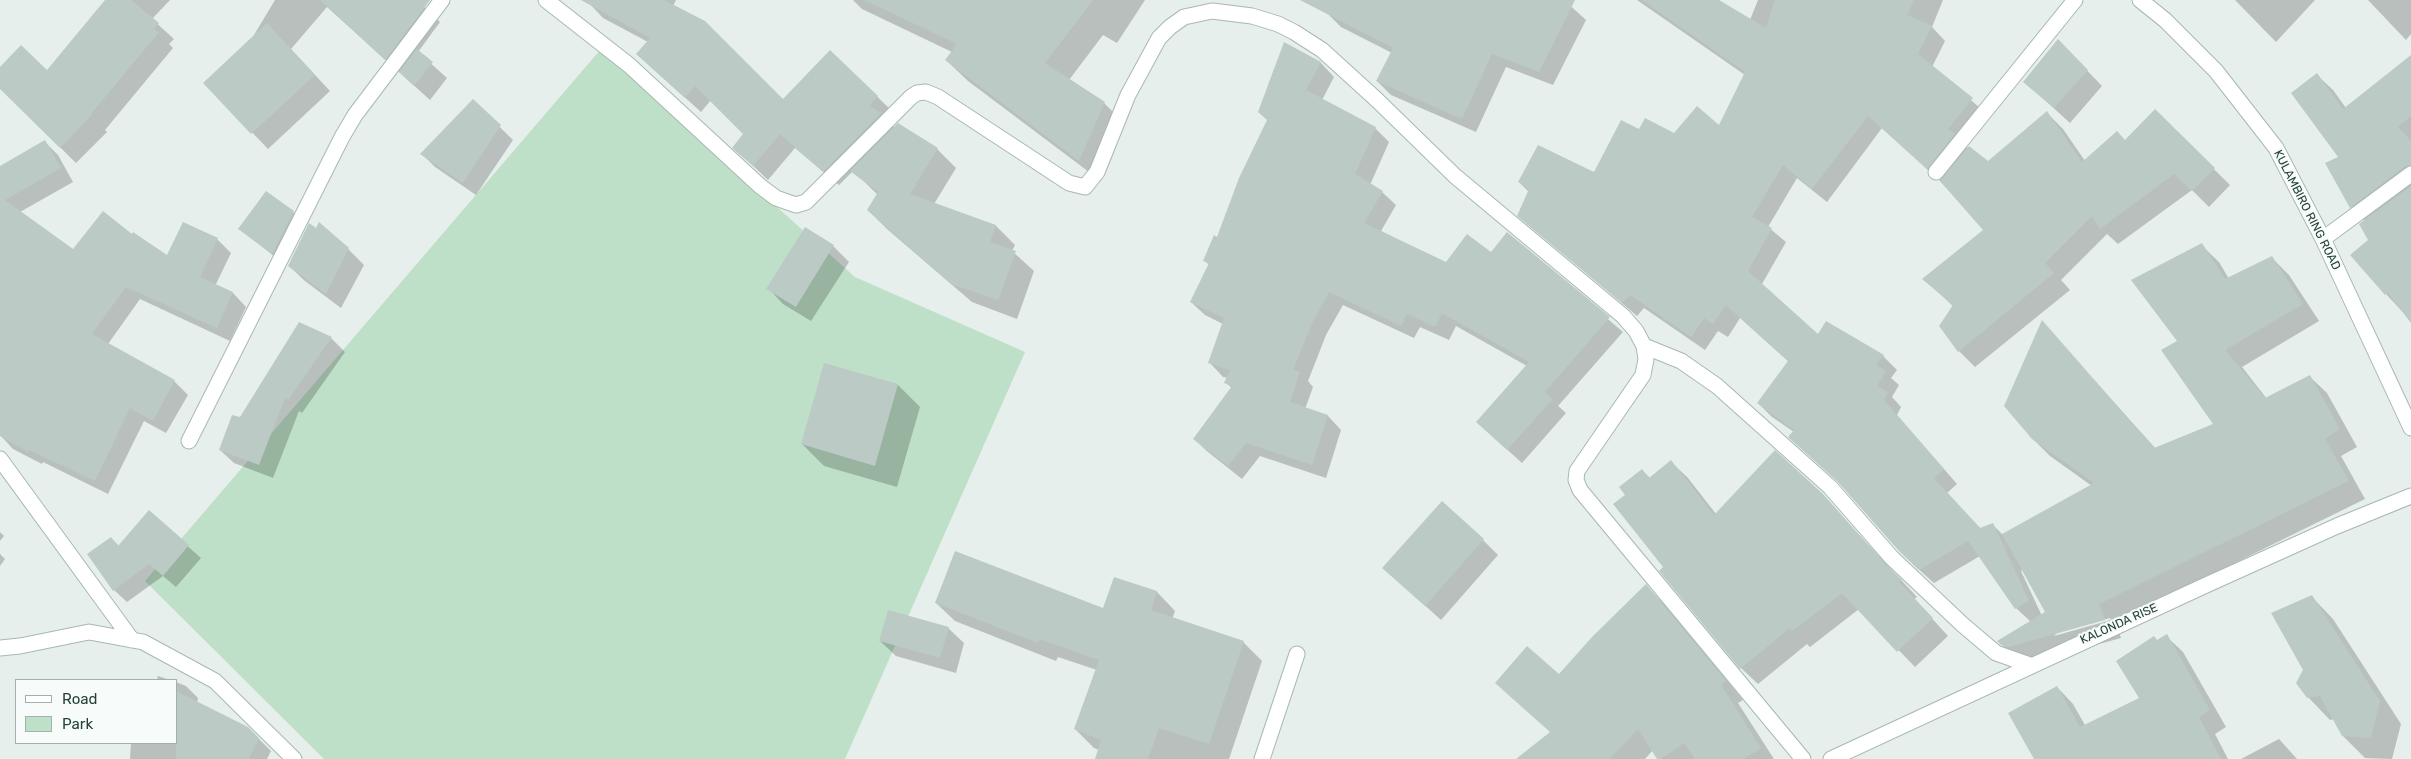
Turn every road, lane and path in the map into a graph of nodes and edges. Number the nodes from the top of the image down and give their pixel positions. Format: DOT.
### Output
graph roads {
  1 [pos="442,0"];
  2 [pos="546,0"];
  3 [pos="2075,0"];
  4 [pos="2140,0"];
  5 [pos="1936,172"];
  6 [pos="2411,174"];
  7 [pos="2323,239"];
  8 [pos="1644,346"];
  9 [pos="2411,428"];
  10 [pos="189,441"];
  11 [pos="0,459"];
  12 [pos="2411,496"];
  13 [pos="132,640"];
  14 [pos="0,648"];
  15 [pos="1297,654"];
  16 [pos="2030,665"];
  17 [pos="294,759"];
  18 [pos="1262,759"];
  19 [pos="1803,759"];
  20 [pos="1831,759"];
  1 -- 10 [label="street"];
  2 -- 8 [label="street"];
  3 -- 5 [label="street"];
  4 -- 7 [label="street, KULAMBIRO RING ROAD"];
  6 -- 7 [label="street"];
  7 -- 9 [label="street, KULAMBIRO RING ROAD"];
  8 -- 16 [label="street"];
  8 -- 19 [label="street"];
  11 -- 13 [label="street"];
  12 -- 16 [label="street, KALONDA RISE"];
  13 -- 14 [label="street"];
  13 -- 17 [label="street"];
  15 -- 18 [label="street"];
  16 -- 20 [label="street, KALONDA RISE"];
}
